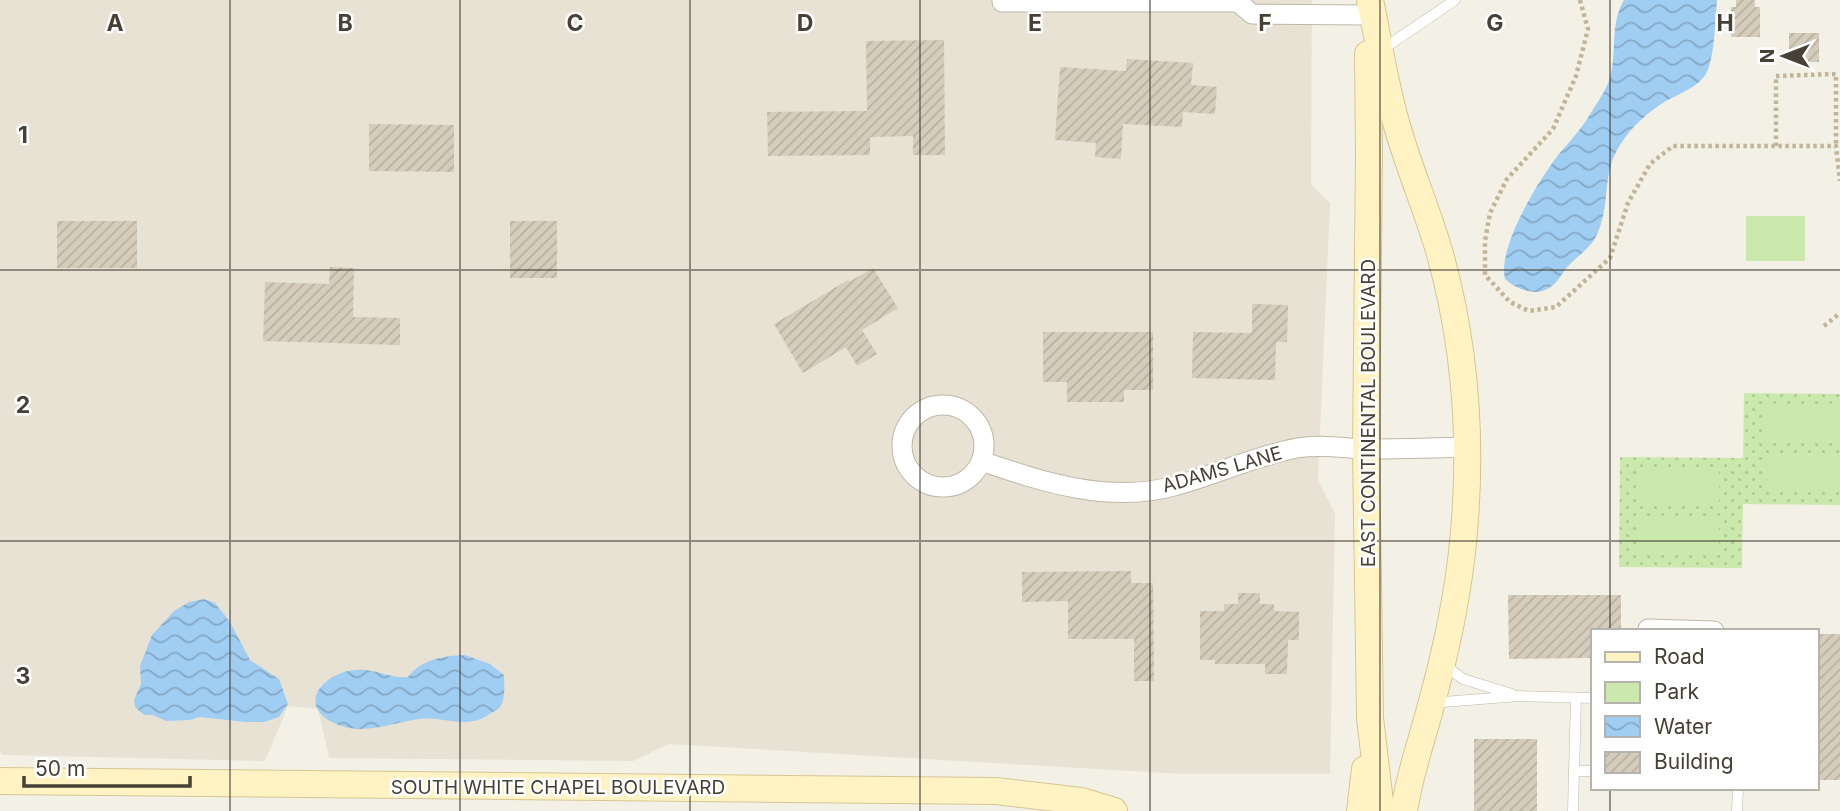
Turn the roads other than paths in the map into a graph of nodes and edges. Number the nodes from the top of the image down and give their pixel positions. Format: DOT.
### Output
graph roads {
  1 [pos="1455,0"];
  2 [pos="1240,1"];
  3 [pos="1002,2"];
  4 [pos="1368,5"];
  5 [pos="1381,51"];
  6 [pos="1468,447"];
  7 [pos="1366,449"];
  8 [pos="981,461"];
  9 [pos="1442,663"];
  10 [pos="1519,696"];
  11 [pos="1576,698"];
  12 [pos="1591,698"];
  13 [pos="1431,708"];
  14 [pos="1370,718"];
  15 [pos="1574,771"];
  16 [pos="1591,771"];
  17 [pos="0,781"];
  18 [pos="1738,790"];
  19 [pos="1114,811"];
  20 [pos="1360,811"];
  21 [pos="1381,811"];
  22 [pos="1404,811"];
  23 [pos="1573,811"];
  24 [pos="1737,811"];
  1 -- 5 [label="lane"];
  2 -- 3 [label="street"];
  2 -- 4 [label="street"];
  4 -- 5 [label="main road"];
  4 -- 7 [label="main road, EAST CONTINENTAL BOULEVARD"];
  5 -- 6 [label="main road"];
  6 -- 7 [label="street, ADAMS LANE"];
  6 -- 9 [label="main road"];
  7 -- 8 [label="street, ADAMS LANE"];
  7 -- 14 [label="main road, EAST CONTINENTAL BOULEVARD"];
  8 -- 8 [label="street"];
  9 -- 10 [label="lane"];
  9 -- 13 [label="main road"];
  10 -- 11 [label="lane"];
  10 -- 13 [label="lane"];
  11 -- 12 [label="lane"];
  11 -- 15 [label="lane"];
  13 -- 22 [label="main road"];
  14 -- 20 [label="main road"];
  14 -- 21 [label="main road, EAST CONTINENTAL BOULEVARD"];
  15 -- 16 [label="lane"];
  15 -- 23 [label="lane"];
  17 -- 19 [label="main road, SOUTH WHITE CHAPEL BOULEVARD"];
  18 -- 24 [label="lane"];
}
